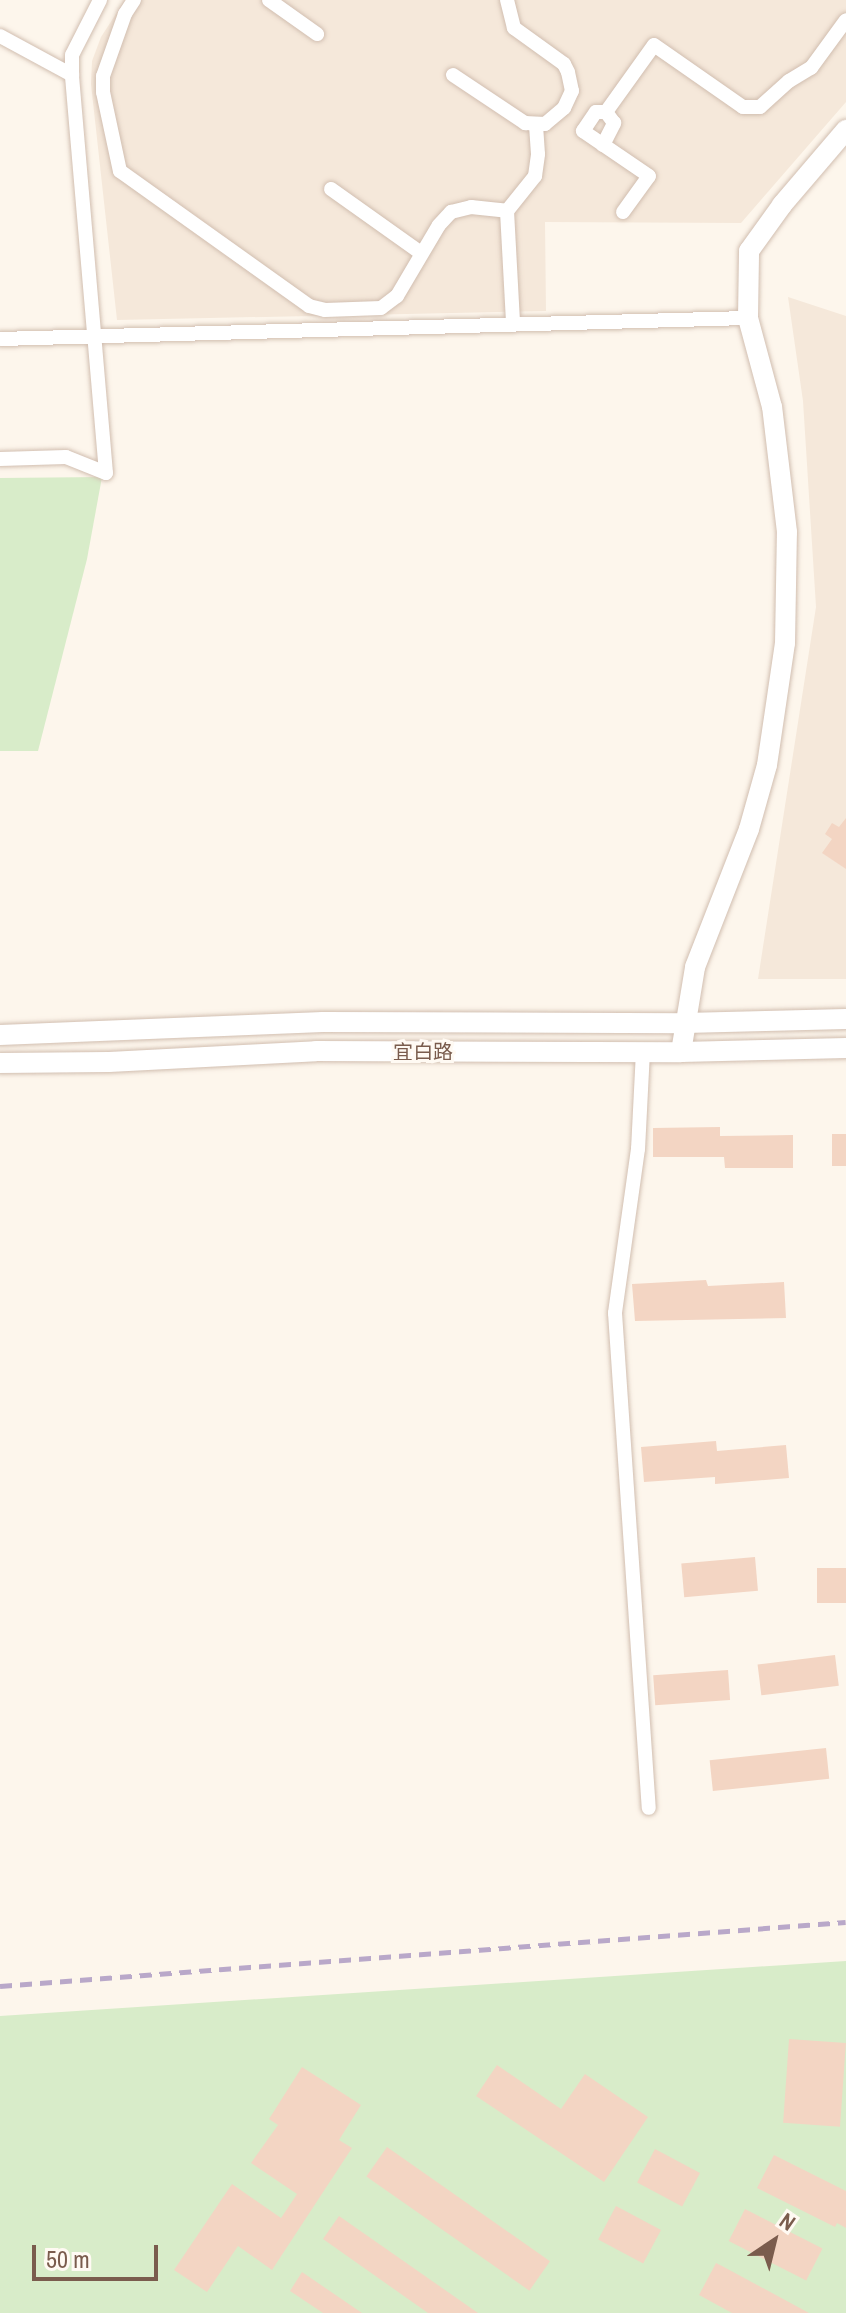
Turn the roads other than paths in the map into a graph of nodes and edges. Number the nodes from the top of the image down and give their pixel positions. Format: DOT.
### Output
graph roads {
  1 [pos="100,0"];
  2 [pos="134,0"];
  3 [pos="269,0"];
  4 [pos="507,0"];
  5 [pos="846,20"];
  6 [pos="317,34"];
  7 [pos="0,36"];
  8 [pos="72,75"];
  9 [pos="453,75"];
  10 [pos="564,108"];
  11 [pos="606,112"];
  12 [pos="588,124"];
  13 [pos="536,125"];
  14 [pos="846,130"];
  15 [pos="603,145"];
  16 [pos="331,189"];
  17 [pos="507,211"];
  18 [pos="623,212"];
  19 [pos="421,253"];
  20 [pos="748,318"];
  21 [pos="513,323"];
  22 [pos="95,337"];
  23 [pos="0,339"];
  24 [pos="0,459"];
  25 [pos="846,1019"];
  26 [pos="685,1023"];
  27 [pos="0,1035"];
  28 [pos="846,1048"];
  29 [pos="643,1051"];
  30 [pos="681,1052"];
  31 [pos="0,1063"];
  32 [pos="649,1808"];
  1 -- 8 [label="street"];
  2 -- 19 [label="street"];
  3 -- 6 [label="street"];
  4 -- 10 [label="street"];
  5 -- 11 [label="street"];
  7 -- 8 [label="street"];
  8 -- 22 [label="street"];
  9 -- 13 [label="street"];
  10 -- 12 [label="street"];
  10 -- 13 [label="street"];
  11 -- 12 [label="street"];
  11 -- 15 [label="street"];
  12 -- 15 [label="street"];
  13 -- 17 [label="street"];
  14 -- 20 [label="street"];
  15 -- 18 [label="street"];
  16 -- 19 [label="street"];
  17 -- 19 [label="street"];
  17 -- 21 [label="street"];
  20 -- 21 [label="street"];
  20 -- 26 [label="street"];
  21 -- 22 [label="street"];
  22 -- 23 [label="street"];
  22 -- 24 [label="street"];
  25 -- 26 [label="street"];
  26 -- 27 [label="street"];
  26 -- 30 [label="street"];
  28 -- 30 [label="street, 宜白路"];
  29 -- 30 [label="street, 宜白路"];
  29 -- 31 [label="street, 宜白路"];
  29 -- 32 [label="street"];
}
